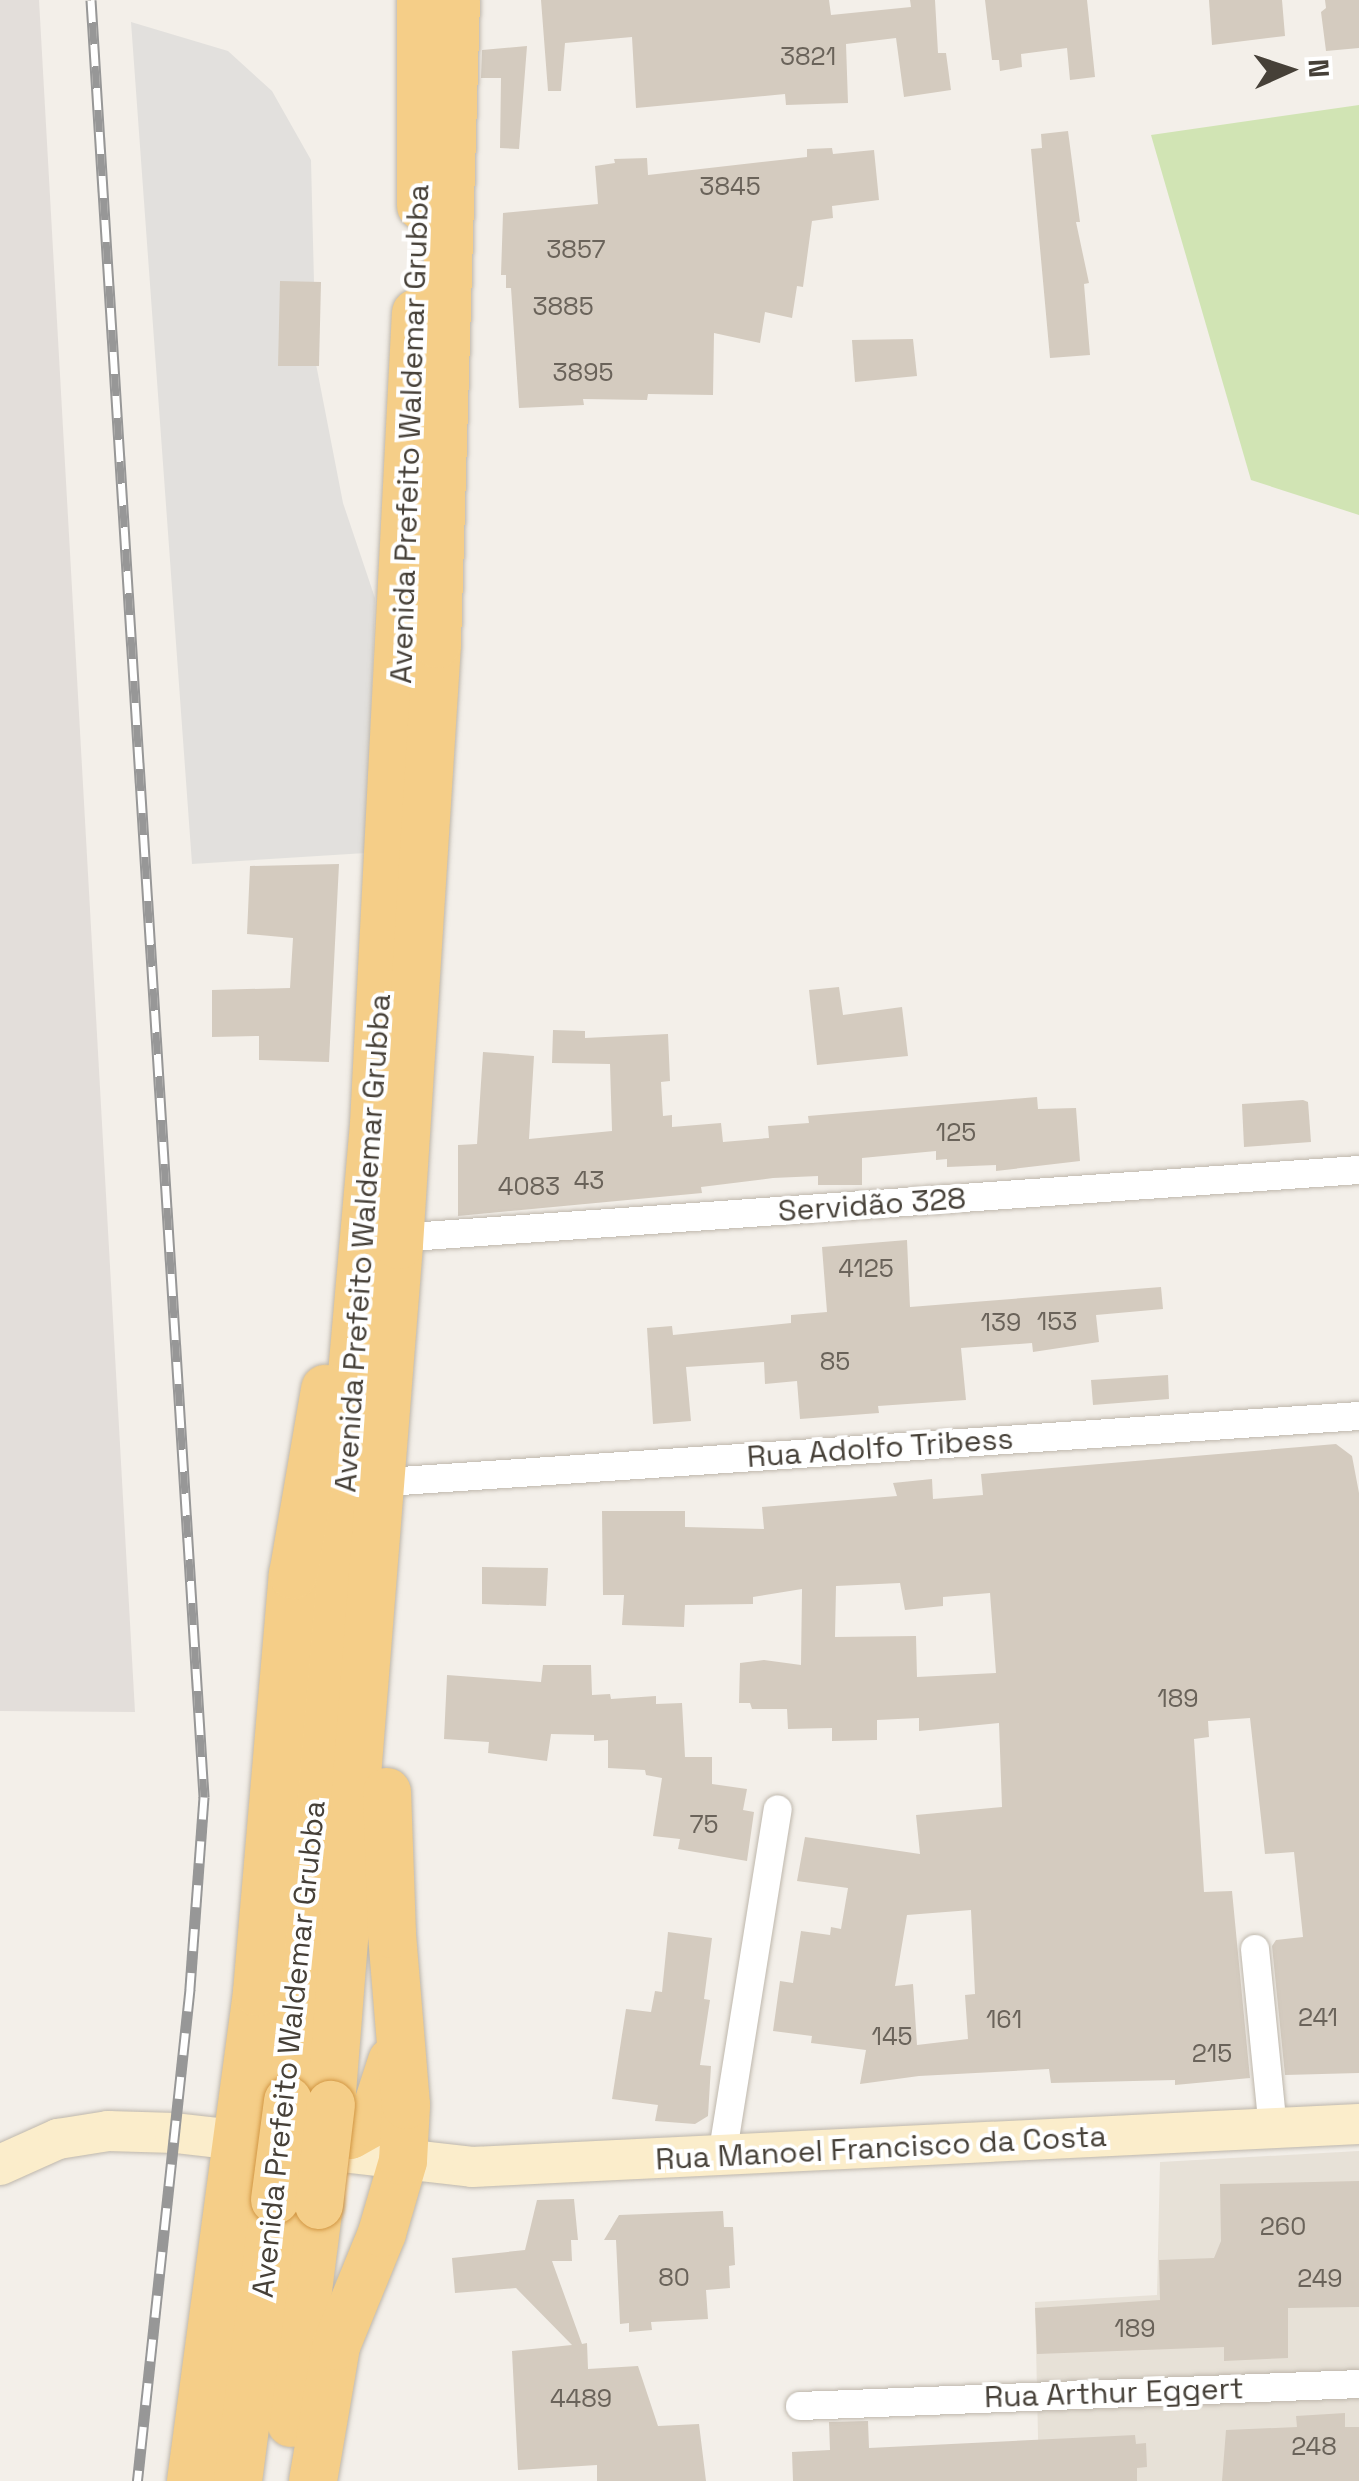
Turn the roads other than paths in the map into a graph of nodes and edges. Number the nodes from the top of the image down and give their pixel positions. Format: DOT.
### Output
graph roads {
  1 [pos="422,0"];
  2 [pos="456,0"];
  3 [pos="408,1109"];
  4 [pos="1346,1171"];
  5 [pos="410,1237"];
  6 [pos="1359,1416"];
  7 [pos="401,1480"];
  8 [pos="778,1809"];
  9 [pos="1255,1949"];
  10 [pos="398,2007"];
  11 [pos="288,2099"];
  12 [pos="1359,2124"];
  13 [pos="1273,2129"];
  14 [pos="237,2140"];
  15 [pos="722,2157"];
  16 [pos="404,2162"];
  17 [pos="0,2164"];
  18 [pos="297,2203"];
  19 [pos="1359,2384"];
  20 [pos="800,2406"];
  21 [pos="190,2481"];
  22 [pos="238,2481"];
  23 [pos="284,2481"];
  24 [pos="313,2481"];
  1 -- 11 [label="highway, Avenida Prefeito Waldemar Grubba"];
  2 -- 3 [label="highway, Avenida Prefeito Waldemar Grubba"];
  3 -- 5 [label="highway"];
  3 -- 11 [label="highway, Avenida Prefeito Waldemar Grubba"];
  4 -- 5 [label="street, Servidão 328"];
  5 -- 7 [label="highway"];
  6 -- 7 [label="street, Rua Adolfo Tribess"];
  7 -- 10 [label="highway"];
  8 -- 15 [label="street"];
  9 -- 13 [label="street"];
  10 -- 11 [label="highway"];
  10 -- 16 [label="highway"];
  11 -- 14 [label="highway"];
  11 -- 18 [label="highway, Avenida Prefeito Waldemar Grubba, bridge"];
  12 -- 13 [label="main road, Rua Manoel Francisco da Costa"];
  13 -- 15 [label="main road, Rua Manoel Francisco da Costa"];
  14 -- 16 [label="main road, Rua Manoel Francisco da Costa"];
  14 -- 17 [label="main road, Rua Manoel Francisco da Costa"];
  14 -- 21 [label="highway"];
  15 -- 16 [label="main road, Rua Manoel Francisco da Costa"];
  16 -- 24 [label="highway"];
  18 -- 22 [label="highway, Avenida Prefeito Waldemar Grubba"];
  18 -- 23 [label="highway, Avenida Prefeito Waldemar Grubba"];
  19 -- 20 [label="street, Rua Arthur Eggert"];
}
